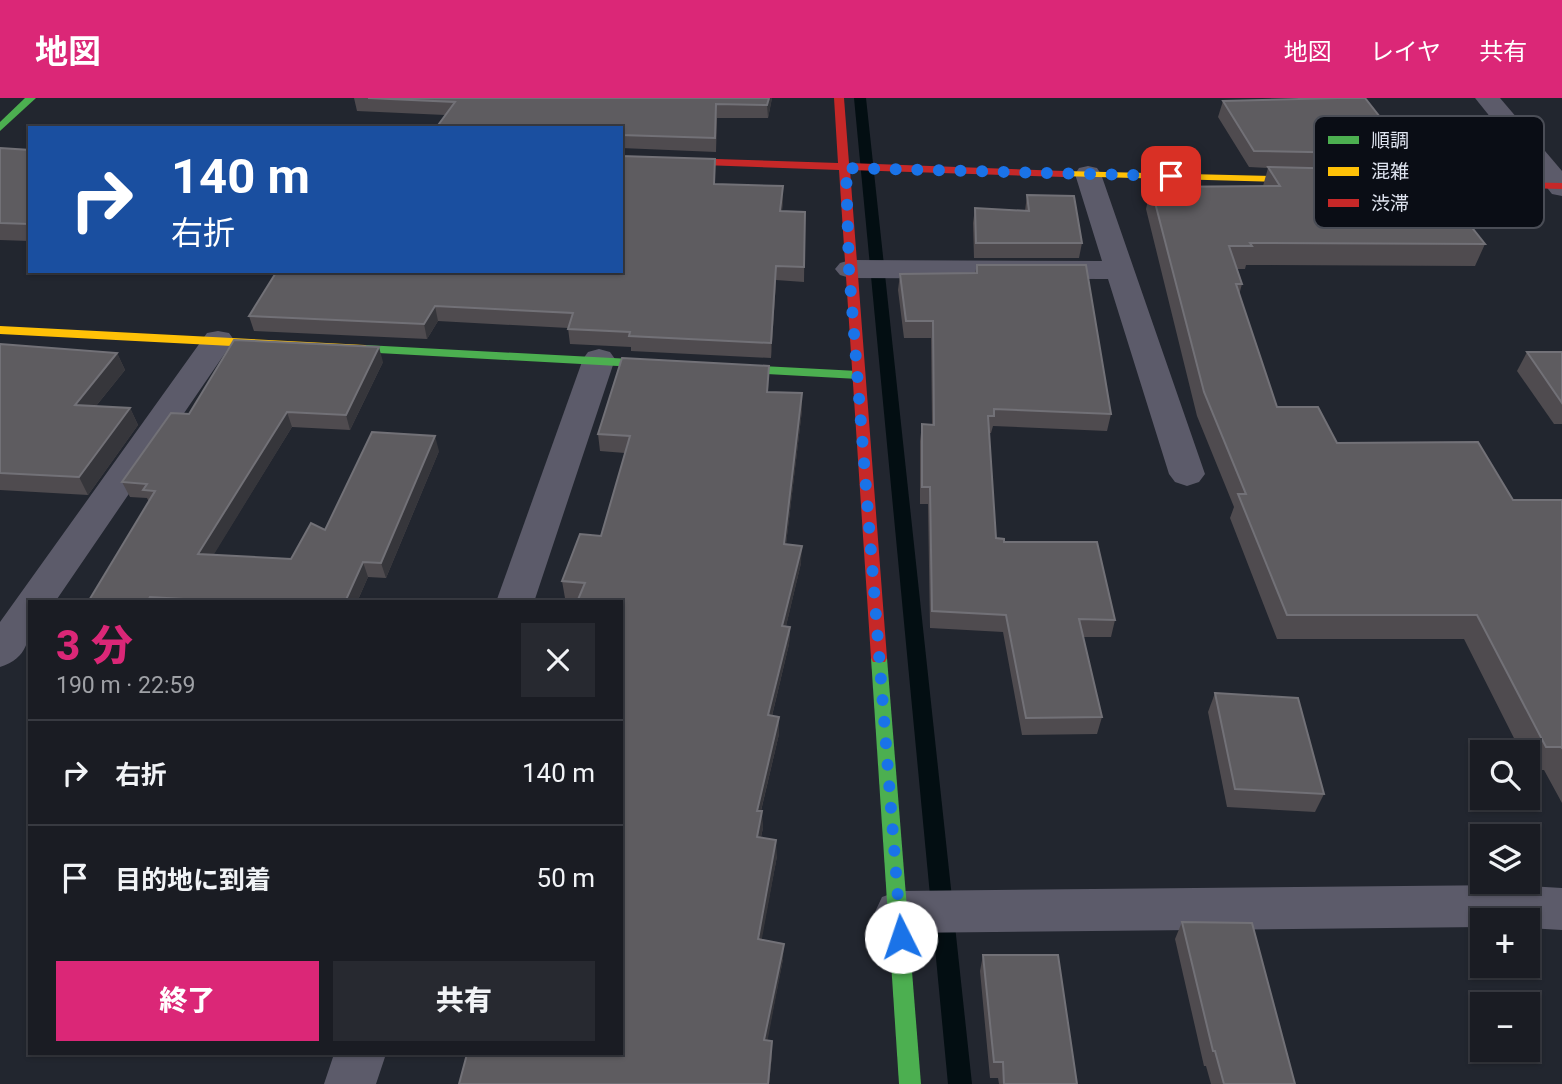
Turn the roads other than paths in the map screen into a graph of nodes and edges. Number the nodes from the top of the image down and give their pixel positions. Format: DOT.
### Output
graph roads {
  1 [pos="31,98"];
  2 [pos="839,98"];
  3 [pos="1487,98"];
  4 [pos="1502,116"];
  5 [pos="0,128"];
  6 [pos="0,134"];
  7 [pos="20,134"];
  8 [pos="623,159"];
  9 [pos="1544,167"];
  10 [pos="846,168"];
  11 [pos="1088,174"];
  12 [pos="1314,179"];
  13 [pos="1561,187"];
  14 [pos="849,269"];
  15 [pos="1120,270"];
  16 [pos="0,330"];
  17 [pos="218,341"];
  18 [pos="599,359"];
  19 [pos="858,375"];
  20 [pos="1187,474"];
  21 [pos="36,600"];
  22 [pos="516,600"];
  23 [pos="28,613"];
  24 [pos="0,652"];
  25 [pos="1562,909"];
  26 [pos="900,912"];
  27 [pos="360,1055"];
  28 [pos="350,1084"];
  29 [pos="910,1084"];
  1 -- 5 [label="street"];
  2 -- 10 [label="street"];
  3 -- 4 [label="street"];
  6 -- 7 [label="street"];
  8 -- 10 [label="street"];
  9 -- 13 [label="street"];
  10 -- 11 [label="street"];
  10 -- 14 [label="street"];
  11 -- 12 [label="street"];
  11 -- 15 [label="street"];
  14 -- 15 [label="street"];
  14 -- 19 [label="street"];
  15 -- 20 [label="street"];
  16 -- 17 [label="street"];
  17 -- 18 [label="street"];
  17 -- 21 [label="street"];
  18 -- 19 [label="street"];
  18 -- 22 [label="street"];
  19 -- 26 [label="street"];
  23 -- 24 [label="street"];
  25 -- 26 [label="street"];
  26 -- 29 [label="street"];
  27 -- 28 [label="street"];
}
